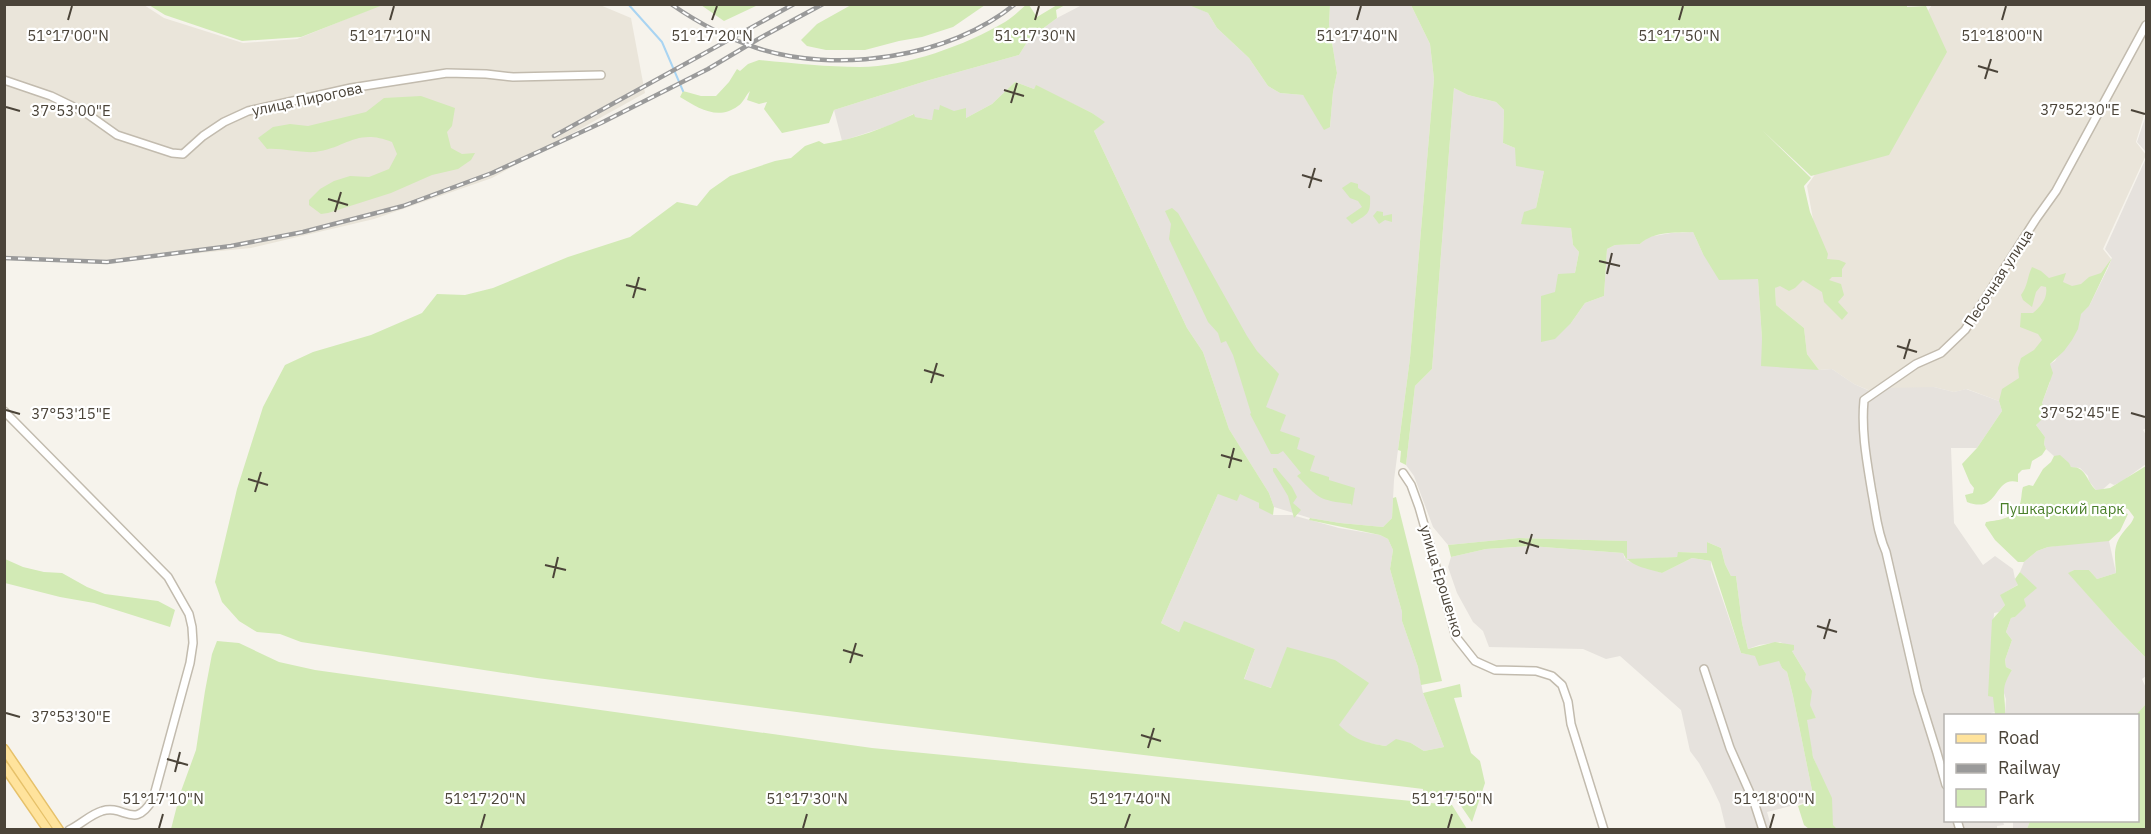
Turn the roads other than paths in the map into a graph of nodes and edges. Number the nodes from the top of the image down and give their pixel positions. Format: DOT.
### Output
graph roads {
  1 [pos="2146,25"];
  2 [pos="601,75"];
  3 [pos="4,80"];
  4 [pos="4,411"];
  5 [pos="1403,473"];
  6 [pos="1704,669"];
  7 [pos="4,749"];
  8 [pos="4,766"];
  9 [pos="1944,778"];
  10 [pos="48,830"];
  11 [pos="59,830"];
  12 [pos="69,830"];
  13 [pos="1604,830"];
  14 [pos="1763,830"];
  1 -- 9 [label="street, Песочная улица"];
  2 -- 3 [label="street, улица Пирогова"];
  4 -- 12 [label="street"];
  5 -- 13 [label="street, улица Ерошенко"];
  6 -- 14 [label="street"];
  7 -- 11 [label="main road"];
  8 -- 10 [label="main road"];
}
